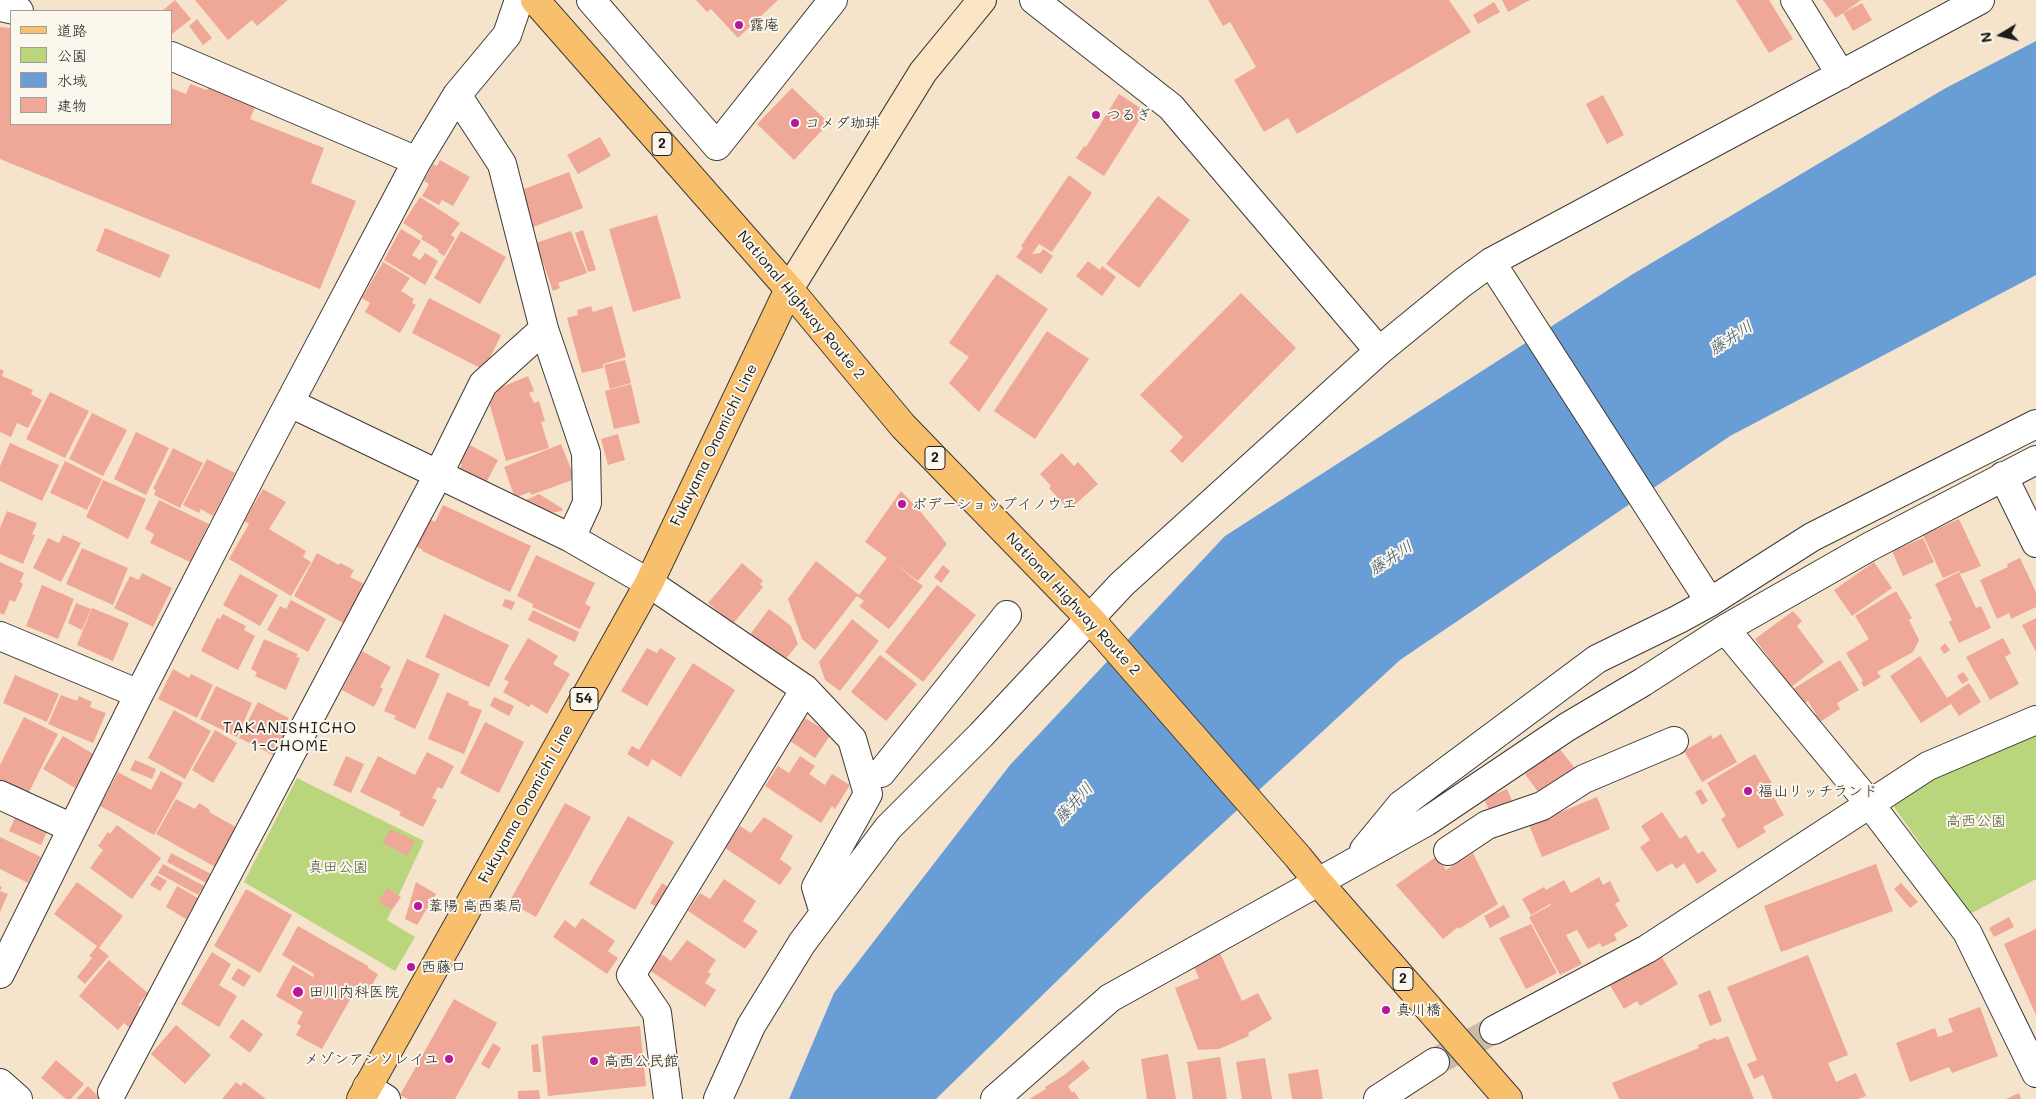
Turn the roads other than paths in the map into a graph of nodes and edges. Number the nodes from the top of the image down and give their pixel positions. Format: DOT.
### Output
graph roads {
  1 [pos="519,0"];
  2 [pos="535,0"];
  3 [pos="590,0"];
  4 [pos="833,0"];
  5 [pos="982,0"];
  6 [pos="1034,0"];
  7 [pos="1795,0"];
  8 [pos="1980,0"];
  9 [pos="0,7"];
  10 [pos="14,10"];
  11 [pos="172,56"];
  12 [pos="1841,75"];
  13 [pos="457,95"];
  14 [pos="417,161"];
  15 [pos="1491,262"];
  16 [pos="789,289"];
  17 [pos="544,330"];
  18 [pos="1379,351"];
  19 [pos="290,403"];
  20 [pos="2036,424"];
  21 [pos="2036,460"];
  22 [pos="438,475"];
  23 [pos="2003,476"];
  24 [pos="570,538"];
  25 [pos="2036,543"];
  26 [pos="649,583"];
  27 [pos="1710,602"];
  28 [pos="1007,615"];
  29 [pos="1090,619"];
  30 [pos="1725,629"];
  31 [pos="0,636"];
  32 [pos="806,689"];
  33 [pos="139,694"];
  34 [pos="2036,720"];
  35 [pos="1674,741"];
  36 [pos="862,776"];
  37 [pos="0,795"];
  38 [pos="1460,798"];
  39 [pos="1869,804"];
  40 [pos="1487,825"];
  41 [pos="72,828"];
  42 [pos="1448,851"];
  43 [pos="1355,860"];
  44 [pos="1319,883"];
  45 [pos="824,913"];
  46 [pos="1,968"];
  47 [pos="1494,1030"];
  48 [pos="1435,1062"];
  49 [pos="2036,1073"];
  50 [pos="0,1083"];
  51 [pos="112,1092"];
  52 [pos="372,1095"];
  53 [pos="18,1099"];
  54 [pos="668,1099"];
  55 [pos="718,1099"];
  56 [pos="995,1099"];
  57 [pos="1378,1099"];
  58 [pos="1508,1099"];
  1 -- 13 [label="street"];
  2 -- 16 [label="main road, National Highway Route 2 / 2"];
  3 -- 4 [label="street"];
  5 -- 16 [label="street"];
  6 -- 18 [label="street"];
  7 -- 12 [label="street"];
  8 -- 12 [label="street"];
  9 -- 10 [label="street"];
  11 -- 14 [label="street"];
  12 -- 15 [label="street"];
  13 -- 14 [label="street"];
  13 -- 17 [label="street"];
  14 -- 19 [label="street"];
  15 -- 18 [label="street"];
  15 -- 27 [label="street"];
  16 -- 26 [label="main road, Fukuyama Onomichi Line / 54"];
  16 -- 29 [label="main road, National Highway Route 2 / 2"];
  17 -- 22 [label="street"];
  17 -- 24 [label="street"];
  18 -- 29 [label="street"];
  19 -- 22 [label="street"];
  19 -- 33 [label="street"];
  20 -- 27 [label="street"];
  21 -- 23 [label="street"];
  22 -- 24 [label="street"];
  22 -- 51 [label="street"];
  23 -- 25 [label="street"];
  23 -- 30 [label="street"];
  24 -- 26 [label="street"];
  26 -- 32 [label="street"];
  26 -- 52 [label="main road, Fukuyama Onomichi Line / 54"];
  27 -- 43 [label="street"];
  28 -- 36 [label="street"];
  29 -- 44 [label="main road, National Highway Route 2 / 2"];
  29 -- 45 [label="street"];
  30 -- 38 [label="street"];
  30 -- 39 [label="street"];
  31 -- 33 [label="street"];
  32 -- 36 [label="street"];
  32 -- 54 [label="street"];
  33 -- 41 [label="street"];
  34 -- 39 [label="street"];
  35 -- 40 [label="street"];
  36 -- 45 [label="street"];
  37 -- 41 [label="street"];
  38 -- 40 [label="street"];
  38 -- 43 [label="street"];
  39 -- 47 [label="street"];
  39 -- 49 [label="street"];
  40 -- 42 [label="street"];
  41 -- 46 [label="street"];
  43 -- 44 [label="street"];
  44 -- 56 [label="street"];
  44 -- 58 [label="main road, National Highway Route 2 / 2"];
  45 -- 55 [label="street"];
  48 -- 57 [label="street"];
  50 -- 53 [label="street"];
}
